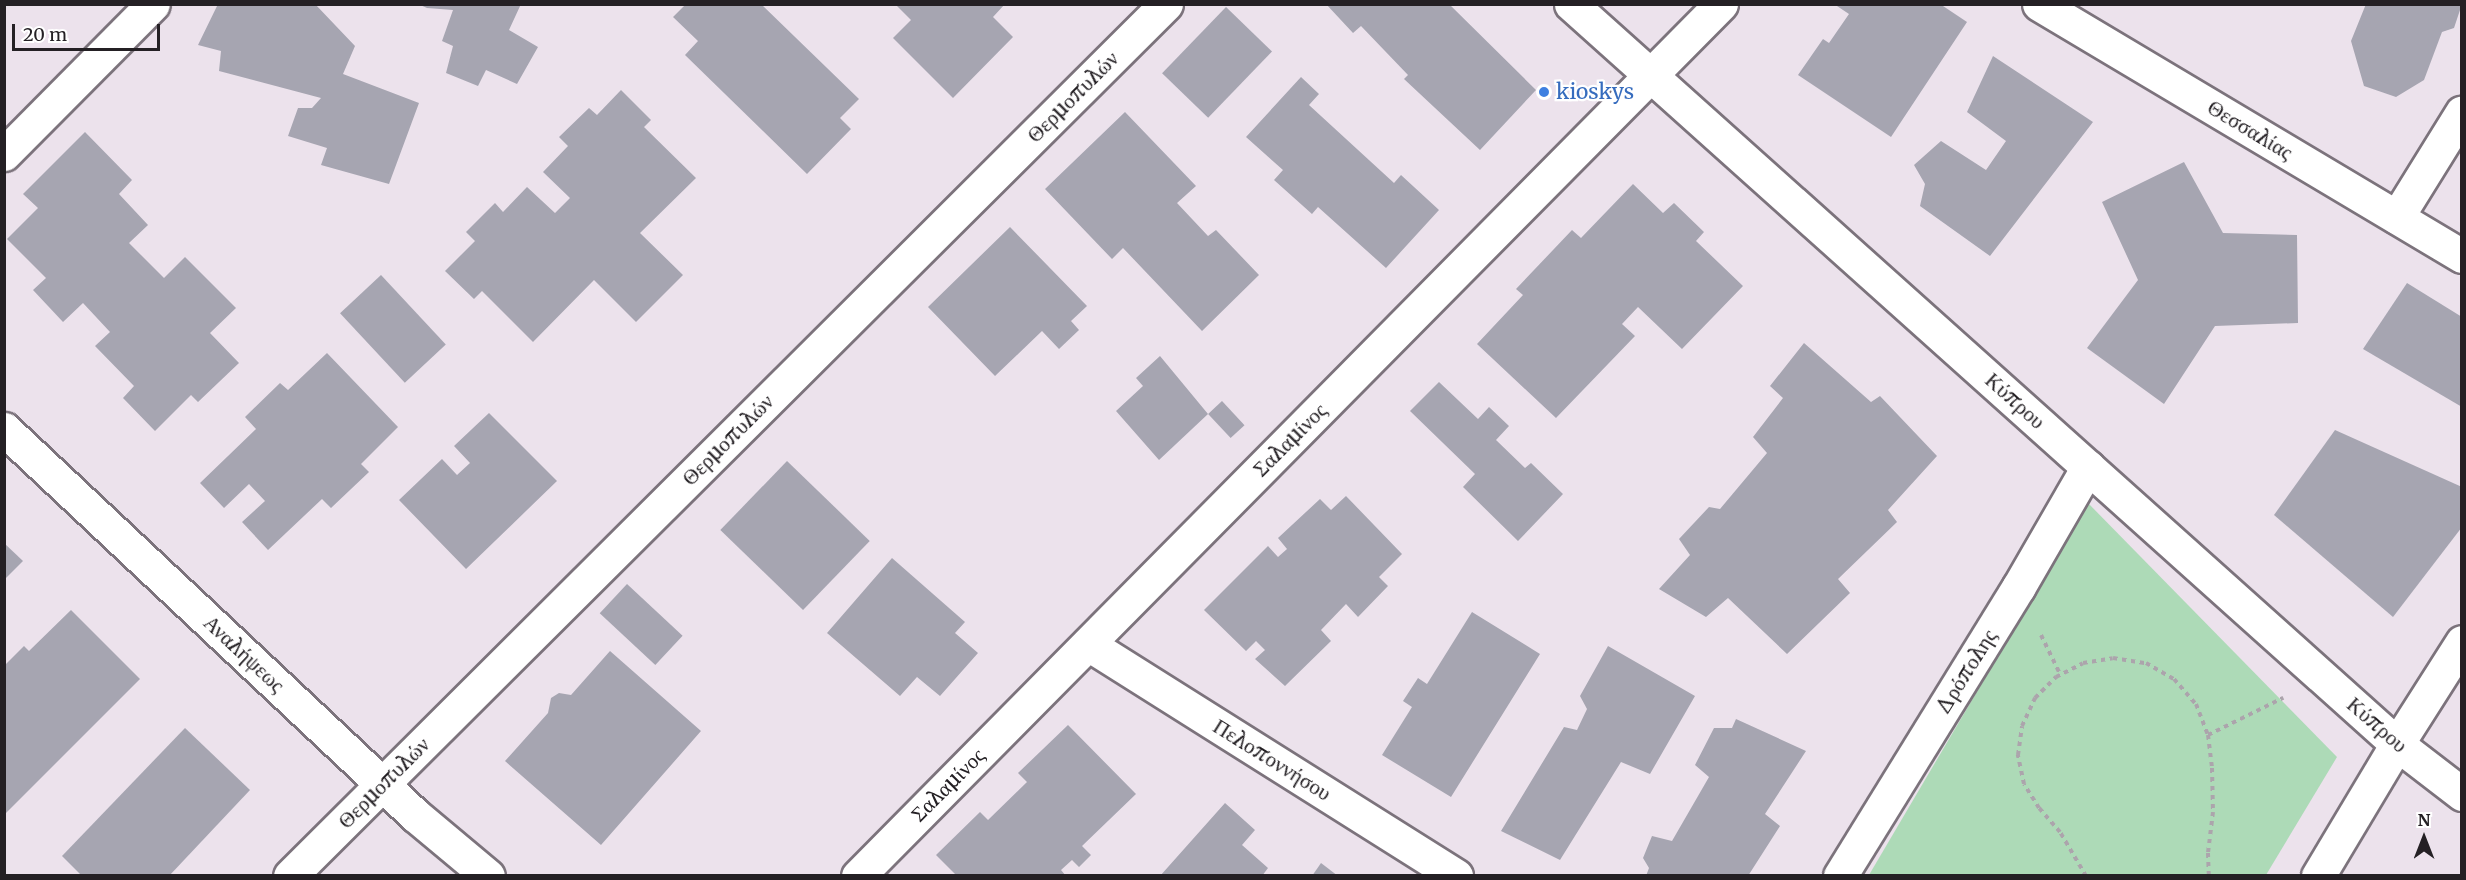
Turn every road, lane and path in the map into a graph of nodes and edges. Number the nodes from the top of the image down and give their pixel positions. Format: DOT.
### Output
graph roads {
  1 [pos="153,4"];
  2 [pos="1166,4"];
  3 [pos="1571,4"];
  4 [pos="1722,4"];
  5 [pos="2039,4"];
  6 [pos="1650,75"];
  7 [pos="2462,112"];
  8 [pos="4,154"];
  9 [pos="2397,218"];
  10 [pos="2462,256"];
  11 [pos="4,429"];
  12 [pos="2088,467"];
  13 [pos="2462,642"];
  14 [pos="1088,644"];
  15 [pos="2324,678"];
  16 [pos="2208,735"];
  17 [pos="2397,744"];
  18 [pos="382,784"];
  19 [pos="2462,794"];
  20 [pos="291,876"];
  21 [pos="488,876"];
  22 [pos="858,876"];
  23 [pos="1456,876"];
  24 [pos="1840,876"];
  25 [pos="2086,876"];
  26 [pos="2209,876"];
  27 [pos="2318,876"];
  1 -- 8 [label="street"];
  2 -- 18 [label="street, Θερμοπυλών"];
  3 -- 6 [label="street, Κύπρου"];
  4 -- 6 [label="street, Σαλαμίνος"];
  5 -- 9 [label="street, Θεσσαλίας"];
  6 -- 12 [label="street, Κύπρου"];
  6 -- 14 [label="street, Σαλαμίνος"];
  7 -- 9 [label="street"];
  9 -- 10 [label="street, Θεσσαλίας"];
  11 -- 18 [label="street, Αναλήψεως"];
  12 -- 15 [label="street, Κύπρου"];
  12 -- 24 [label="street, Δρόπολης"];
  13 -- 17 [label="street"];
  14 -- 22 [label="street, Σαλαμίνος"];
  14 -- 23 [label="street, Πελοποννήσου"];
  15 -- 16 [label="path"];
  15 -- 17 [label="street, Κύπρου"];
  16 -- 25 [label="path"];
  16 -- 26 [label="path"];
  17 -- 19 [label="street, Κύπρου"];
  17 -- 27 [label="street"];
  18 -- 20 [label="street, Θερμοπυλών"];
  18 -- 21 [label="street, Αναλήψεως"];
}
